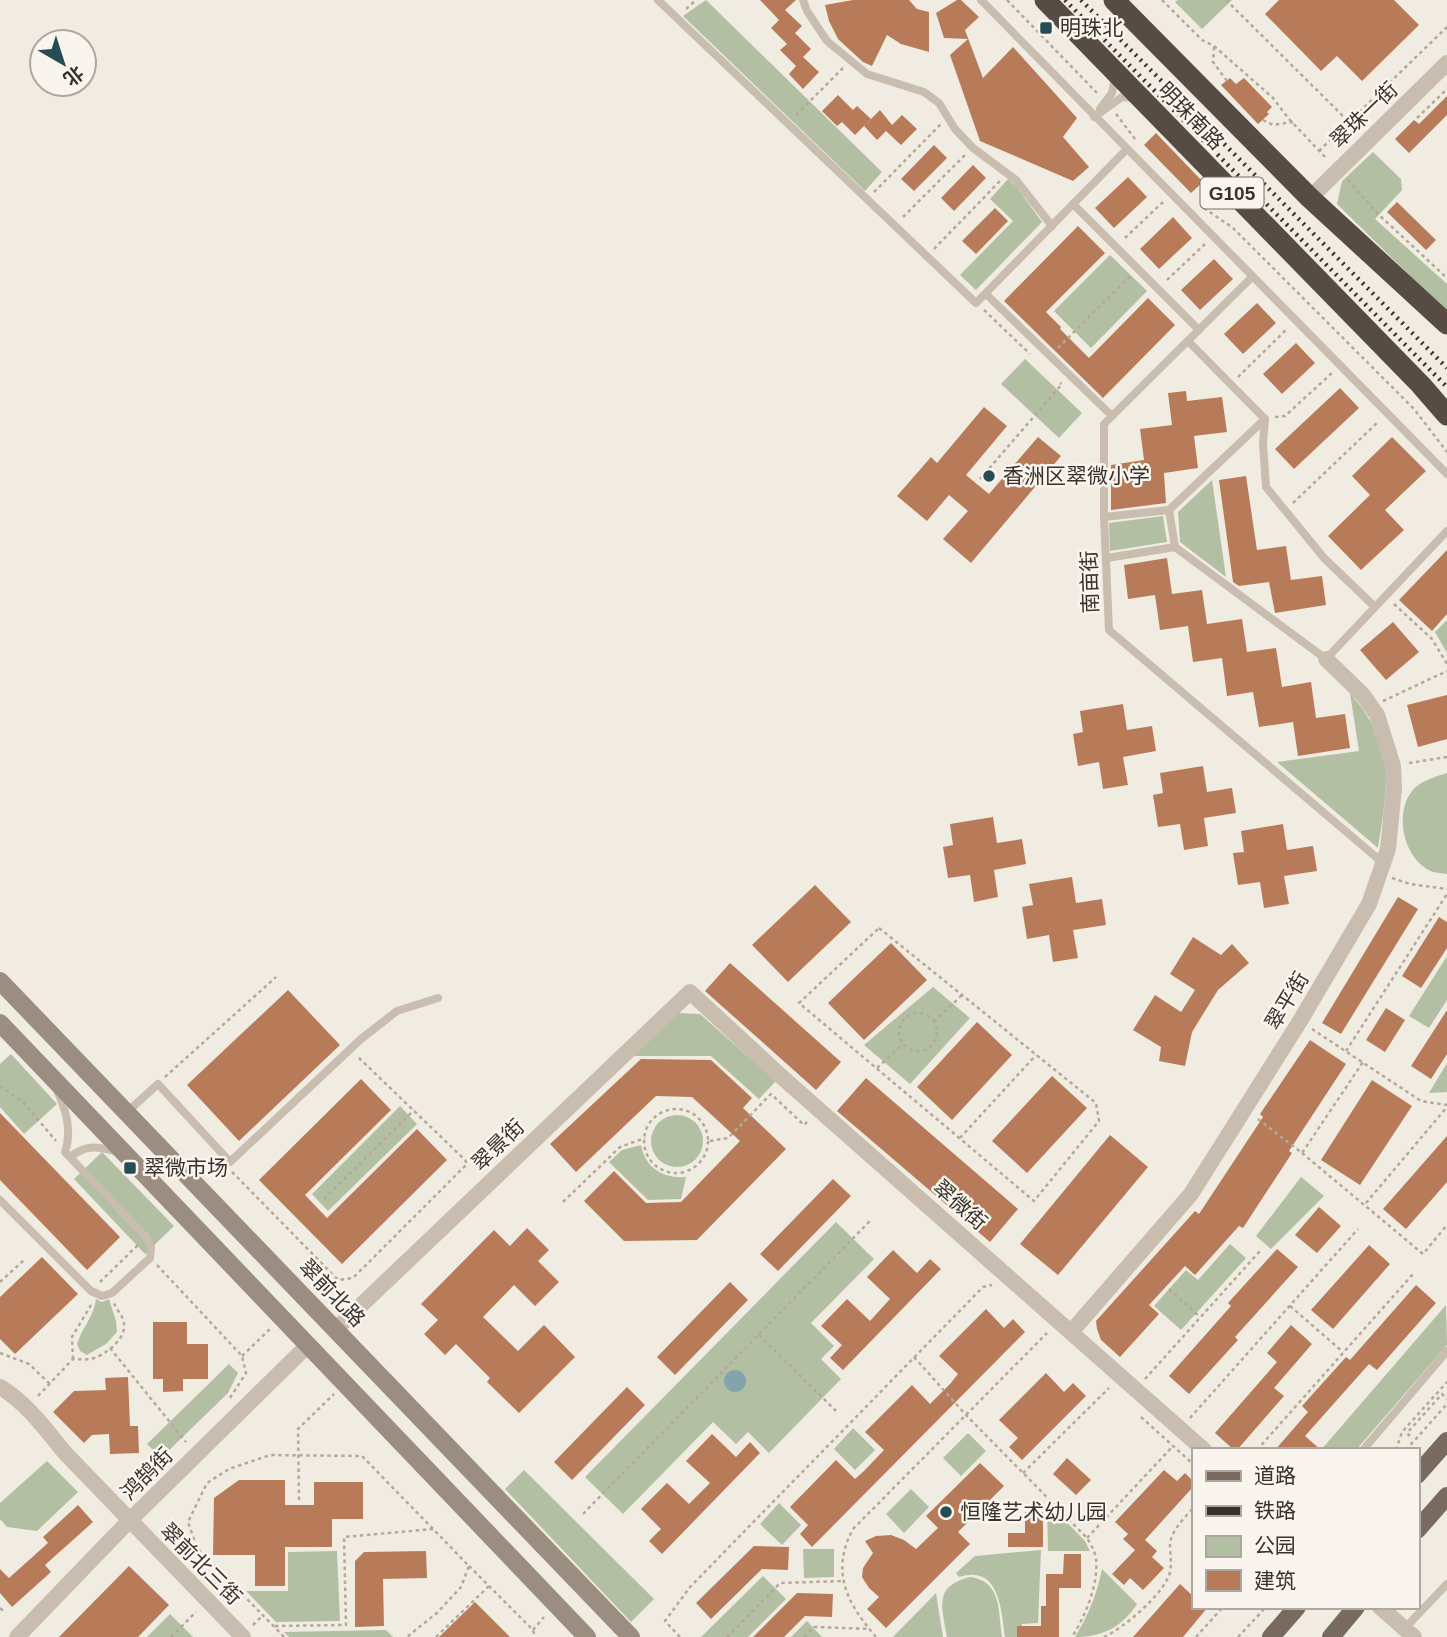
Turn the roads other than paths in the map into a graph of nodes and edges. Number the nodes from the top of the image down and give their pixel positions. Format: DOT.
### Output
graph roads {
  1 [pos="658,0"];
  2 [pos="803,0"];
  3 [pos="981,0"];
  4 [pos="1045,0"];
  5 [pos="1114,0"];
  6 [pos="1447,63"];
  7 [pos="1114,71"];
  8 [pos="1143,102"];
  9 [pos="1094,117"];
  10 [pos="1126,150"];
  11 [pos="1310,198"];
  12 [pos="1073,204"];
  13 [pos="1052,226"];
  14 [pos="1252,277"];
  15 [pos="986,294"];
  16 [pos="1446,323"];
  17 [pos="1199,330"];
  18 [pos="1188,341"];
  19 [pos="1421,385"];
  20 [pos="1447,407"];
  21 [pos="1447,415"];
  22 [pos="1112,416"];
  23 [pos="1265,419"];
  24 [pos="1447,421"];
  25 [pos="1447,474"];
  26 [pos="1169,510"];
  27 [pos="1104,517"];
  28 [pos="1447,531"];
  29 [pos="1175,547"];
  30 [pos="1107,558"];
  31 [pos="1375,607"];
  32 [pos="1326,659"];
  33 [pos="1381,868"];
  34 [pos="0,981"];
  35 [pos="690,992"];
  36 [pos="438,999"];
  37 [pos="0,1023"];
  38 [pos="49,1075"];
  39 [pos="126,1113"];
  40 [pos="68,1154"];
  41 [pos="126,1154"];
  42 [pos="0,1200"];
  43 [pos="335,1329"];
  44 [pos="1072,1331"];
  45 [pos="309,1345"];
  46 [pos="1447,1351"];
  47 [pos="0,1387"];
  48 [pos="1447,1441"];
  49 [pos="1202,1448"];
  50 [pos="1365,1448"];
  51 [pos="1419,1473"];
  52 [pos="1447,1496"];
  53 [pos="129,1521"];
  54 [pos="1419,1528"];
  55 [pos="1447,1584"];
  56 [pos="1295,1609"];
  57 [pos="1354,1609"];
  58 [pos="1382,1609"];
  59 [pos="1409,1633"];
  60 [pos="17,1637"];
  61 [pos="243,1637"];
  62 [pos="587,1637"];
  63 [pos="631,1637"];
  64 [pos="1271,1637"];
  65 [pos="1331,1637"];
  1 -- 15 [label="lane"];
  2 -- 13 [label="lane"];
  3 -- 9 [label="lane"];
  4 -- 7 [label="highway, 明珠南路 / G105"];
  5 -- 11 [label="highway, 明珠南路 / G105"];
  6 -- 11 [label="street, 翠珠一街"];
  7 -- 8 [label="highway, 明珠南路 / G105"];
  7 -- 9 [label="lane"];
  8 -- 9 [label="lane"];
  8 -- 19 [label="highway, 明珠南路 / G105"];
  9 -- 10 [label="lane"];
  10 -- 12 [label="lane"];
  10 -- 14 [label="lane"];
  11 -- 16 [label="highway, 明珠南路 / G105"];
  12 -- 13 [label="lane"];
  12 -- 17 [label="lane"];
  13 -- 15 [label="lane"];
  14 -- 17 [label="lane"];
  14 -- 25 [label="lane"];
  15 -- 22 [label="lane"];
  17 -- 18 [label="lane"];
  18 -- 22 [label="lane"];
  18 -- 23 [label="lane"];
  19 -- 20 [label="highway"];
  19 -- 21 [label="highway, G105"];
  19 -- 24 [label="highway"];
  22 -- 27 [label="lane, 南亩街"];
  23 -- 26 [label="lane"];
  23 -- 31 [label="lane"];
  26 -- 27 [label="lane"];
  26 -- 29 [label="lane"];
  27 -- 30 [label="lane, 南亩街"];
  28 -- 31 [label="lane"];
  29 -- 30 [label="lane"];
  29 -- 32 [label="lane"];
  30 -- 33 [label="lane, 南亩街"];
  31 -- 32 [label="lane"];
  32 -- 33 [label="street, 翠平街"];
  33 -- 44 [label="street, 翠平街"];
  34 -- 39 [label="main road, 翠前北路"];
  35 -- 43 [label="street, 翠景街"];
  35 -- 44 [label="street, 翠微街"];
  36 -- 39 [label="lane"];
  37 -- 38 [label="main road"];
  38 -- 40 [label="lane"];
  38 -- 41 [label="main road"];
  39 -- 43 [label="main road, 翠前北路"];
  40 -- 41 [label="lane"];
  40 -- 42 [label="lane"];
  41 -- 45 [label="main road"];
  43 -- 63 [label="main road, 翠前北路"];
  44 -- 49 [label="street, 翠微街"];
  45 -- 53 [label="street, 鸿鹄街"];
  45 -- 62 [label="main road"];
  46 -- 50 [label="lane"];
  47 -- 53 [label="street, 翠前北三街"];
  48 -- 51 [label="main road"];
  52 -- 54 [label="main road"];
  53 -- 60 [label="street, 鸿鹄街"];
  53 -- 61 [label="street, 翠前北三街"];
  55 -- 59 [label="lane"];
  56 -- 64 [label="main road"];
  57 -- 65 [label="main road"];
  58 -- 59 [label="street"];
}
